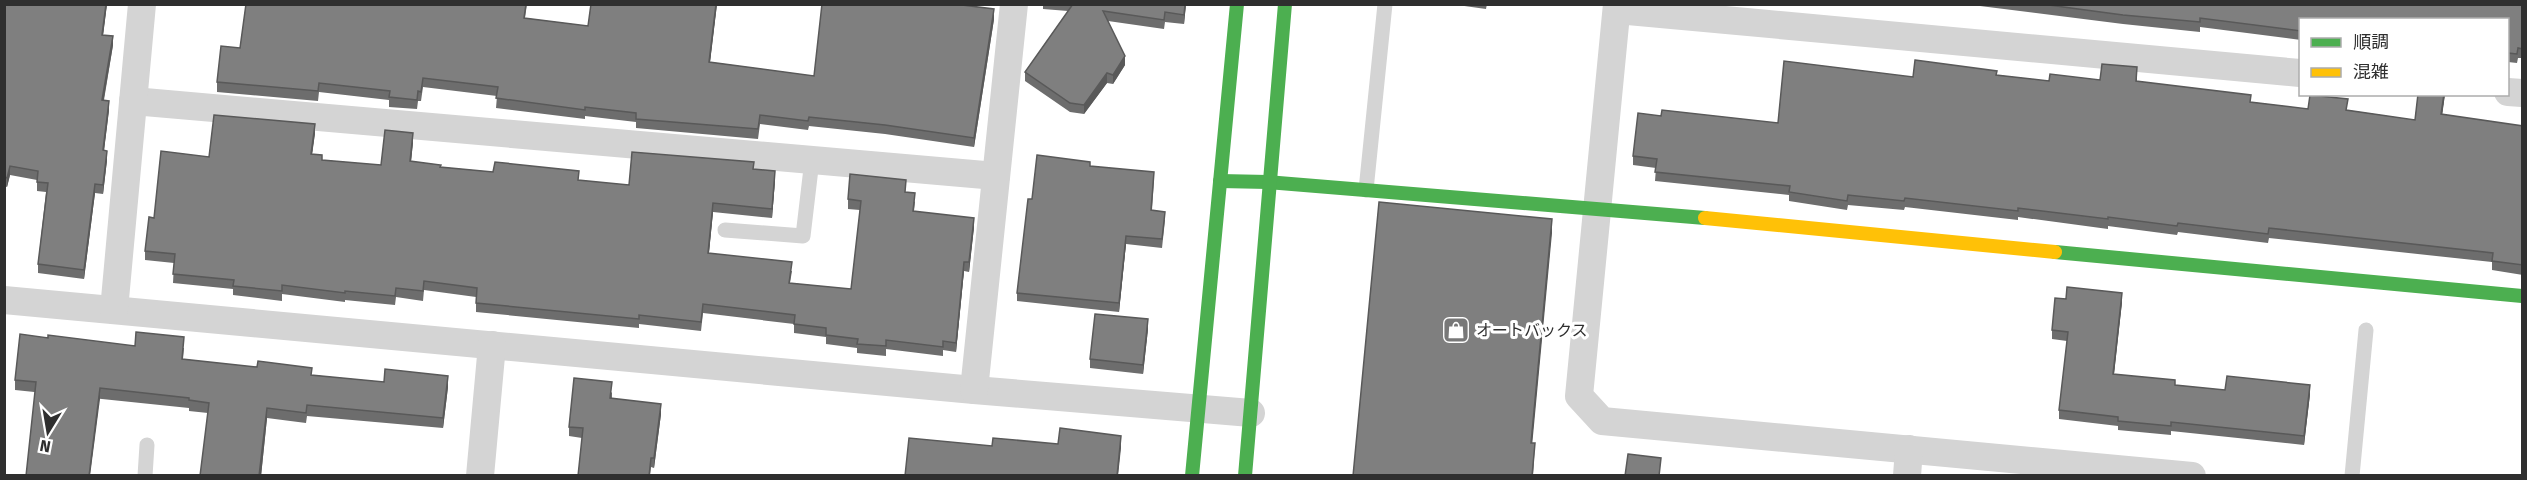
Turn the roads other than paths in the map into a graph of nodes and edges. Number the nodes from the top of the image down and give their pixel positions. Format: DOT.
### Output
graph roads {
  1 [pos="142,4"];
  2 [pos="1014,4"];
  3 [pos="1237,4"];
  4 [pos="1285,4"];
  5 [pos="1385,4"];
  6 [pos="1617,7"];
  7 [pos="2299,73"];
  8 [pos="133,101"];
  9 [pos="812,160"];
  10 [pos="996,176"];
  11 [pos="1220,181"];
  12 [pos="1268,182"];
  13 [pos="1366,190"];
  14 [pos="1598,208"];
  15 [pos="725,230"];
  16 [pos="2523,296"];
  17 [pos="4,300"];
  18 [pos="114,310"];
  19 [pos="2366,330"];
  20 [pos="492,345"];
  21 [pos="974,390"];
  22 [pos="1199,409"];
  23 [pos="1251,413"];
  24 [pos="147,445"];
  25 [pos="1908,462"];
  26 [pos="145,476"];
  27 [pos="480,476"];
  28 [pos="1192,476"];
  29 [pos="1245,476"];
  30 [pos="2192,476"];
  31 [pos="2352,476"];
  1 -- 8 [label="street"];
  2 -- 10 [label="street"];
  3 -- 11 [label="street"];
  4 -- 12 [label="street"];
  5 -- 13 [label="lane"];
  6 -- 7 [label="street"];
  6 -- 14 [label="street"];
  8 -- 9 [label="street"];
  8 -- 18 [label="street"];
  9 -- 10 [label="street"];
  9 -- 15 [label="lane"];
  10 -- 21 [label="street"];
  11 -- 12 [label="street"];
  11 -- 22 [label="street"];
  12 -- 13 [label="street"];
  12 -- 23 [label="street"];
  13 -- 14 [label="street"];
  14 -- 16 [label="street"];
  14 -- 25 [label="street"];
  17 -- 18 [label="street"];
  18 -- 20 [label="street"];
  19 -- 31 [label="lane"];
  20 -- 21 [label="street"];
  20 -- 27 [label="street"];
  21 -- 22 [label="street"];
  22 -- 23 [label="street"];
  22 -- 28 [label="street"];
  23 -- 29 [label="street"];
  24 -- 26 [label="lane"];
  25 -- 30 [label="street"];
}
